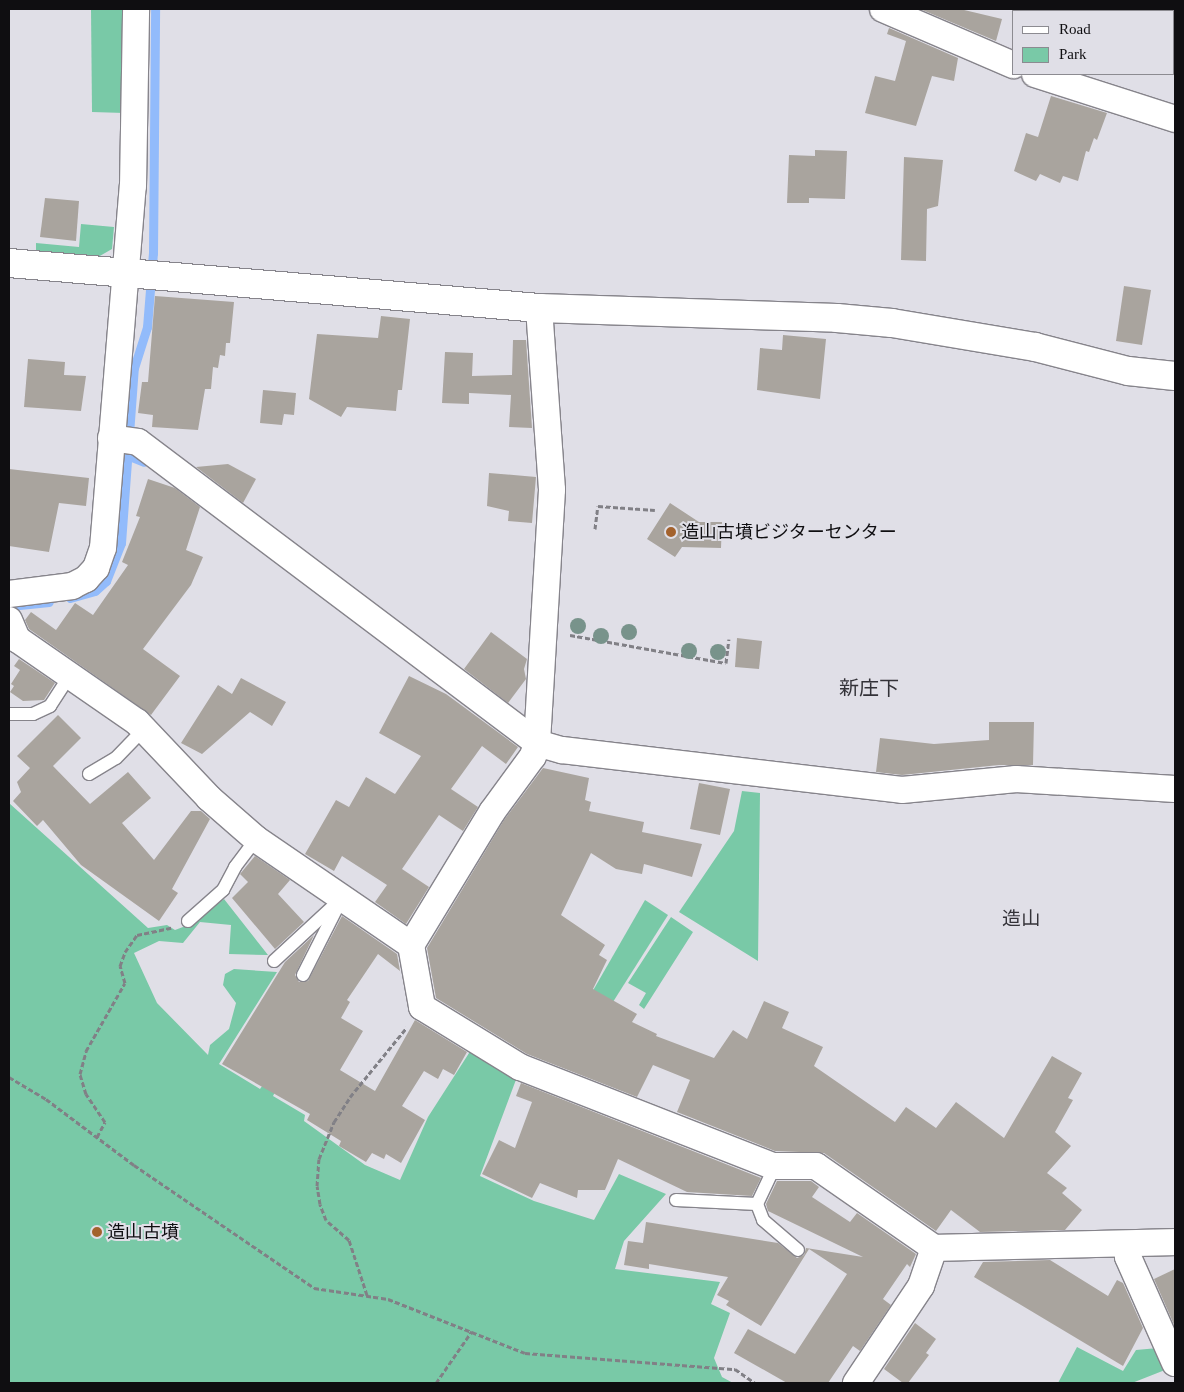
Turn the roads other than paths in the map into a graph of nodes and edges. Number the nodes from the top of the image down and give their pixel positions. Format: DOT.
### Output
graph roads {
  1 [pos="136,9"];
  2 [pos="883,9"];
  3 [pos="1012,65"];
  4 [pos="1038,75"];
  5 [pos="1175,119"];
  6 [pos="9,263"];
  7 [pos="142,275"];
  8 [pos="539,308"];
  9 [pos="1175,376"];
  10 [pos="123,439"];
  11 [pos="9,594"];
  12 [pos="9,620"];
  13 [pos="70,674"];
  14 [pos="9,714"];
  15 [pos="144,729"];
  16 [pos="535,749"];
  17 [pos="89,774"];
  18 [pos="1175,789"];
  19 [pos="256,839"];
  20 [pos="343,897"];
  21 [pos="188,921"];
  22 [pos="411,945"];
  23 [pos="274,961"];
  24 [pos="303,975"];
  25 [pos="775,1166"];
  26 [pos="676,1200"];
  27 [pos="758,1204"];
  28 [pos="1175,1242"];
  29 [pos="1126,1244"];
  30 [pos="934,1248"];
  31 [pos="798,1250"];
  32 [pos="1175,1363"];
  33 [pos="856,1383"];
  1 -- 7 [label="street"];
  2 -- 3 [label="street"];
  4 -- 5 [label="street"];
  6 -- 7 [label="street"];
  7 -- 8 [label="street"];
  7 -- 10 [label="street"];
  8 -- 9 [label="street"];
  8 -- 16 [label="street"];
  10 -- 11 [label="street"];
  10 -- 16 [label="street"];
  12 -- 13 [label="street"];
  13 -- 14 [label="lane"];
  13 -- 15 [label="street"];
  15 -- 17 [label="lane"];
  15 -- 19 [label="street"];
  16 -- 18 [label="street"];
  16 -- 22 [label="street"];
  19 -- 20 [label="street"];
  19 -- 21 [label="lane"];
  20 -- 22 [label="street"];
  20 -- 23 [label="lane"];
  20 -- 24 [label="lane"];
  22 -- 25 [label="street"];
  25 -- 27 [label="lane"];
  25 -- 30 [label="street"];
  26 -- 27 [label="lane"];
  27 -- 31 [label="lane"];
  28 -- 29 [label="street"];
  29 -- 30 [label="street"];
  29 -- 32 [label="street"];
  30 -- 33 [label="street"];
}
